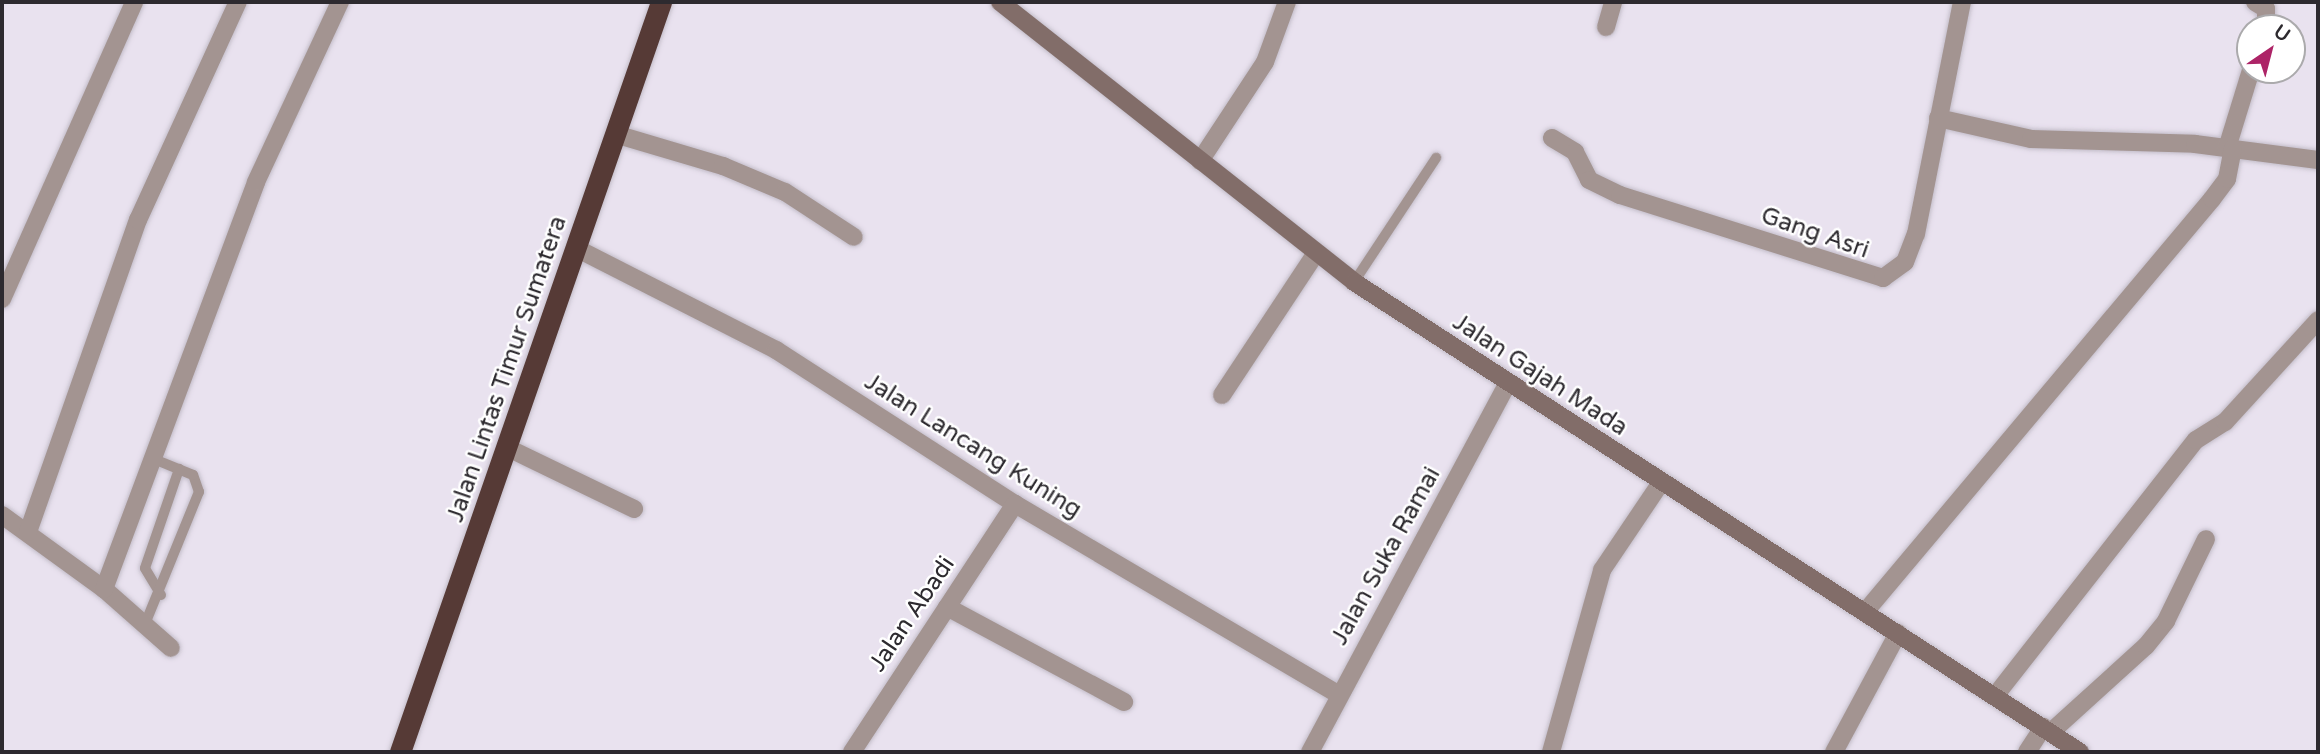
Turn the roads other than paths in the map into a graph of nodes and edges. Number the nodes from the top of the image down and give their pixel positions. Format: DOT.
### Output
graph roads {
  1 [pos="134,2"];
  2 [pos="238,2"];
  3 [pos="340,2"];
  4 [pos="661,2"];
  5 [pos="1000,2"];
  6 [pos="1287,2"];
  7 [pos="1613,2"];
  8 [pos="1962,2"];
  9 [pos="2255,2"];
  10 [pos="2266,14"];
  11 [pos="1606,27"];
  12 [pos="2247,84"];
  13 [pos="1938,118"];
  14 [pos="615,134"];
  15 [pos="1552,138"];
  16 [pos="2230,148"];
  17 [pos="1436,158"];
  18 [pos="2318,160"];
  19 [pos="1200,161"];
  20 [pos="853,237"];
  21 [pos="576,248"];
  22 [pos="1316,253"];
  23 [pos="1354,282"];
  24 [pos="2,299"];
  25 [pos="2318,320"];
  26 [pos="1508,383"];
  27 [pos="1222,395"];
  28 [pos="508,448"];
  29 [pos="153,459"];
  30 [pos="179,469"];
  31 [pos="1660,484"];
  32 [pos="1015,503"];
  33 [pos="634,509"];
  34 [pos="2,515"];
  35 [pos="28,532"];
  36 [pos="2206,538"];
  37 [pos="104,589"];
  38 [pos="161,595"];
  39 [pos="947,607"];
  40 [pos="1865,612"];
  41 [pos="145,624"];
  42 [pos="1898,632"];
  43 [pos="171,648"];
  44 [pos="1339,695"];
  45 [pos="1995,696"];
  46 [pos="1124,702"];
  47 [pos="2047,730"];
  48 [pos="400,752"];
  49 [pos="852,752"];
  50 [pos="1310,752"];
  51 [pos="1551,752"];
  52 [pos="1834,752"];
  53 [pos="2027,752"];
  54 [pos="2080,752"];
  1 -- 24 [label="street"];
  2 -- 35 [label="street"];
  3 -- 29 [label="street"];
  4 -- 14 [label="highway, Jalan Lintas Timur Sumatera"];
  5 -- 19 [label="street, Jalan Gajah Mada"];
  6 -- 19 [label="street"];
  7 -- 11 [label="street"];
  8 -- 13 [label="street, Gang Asri"];
  9 -- 10 [label="street"];
  12 -- 16 [label="street"];
  13 -- 15 [label="street, Gang Asri"];
  13 -- 16 [label="street"];
  14 -- 20 [label="street"];
  14 -- 21 [label="highway, Jalan Lintas Timur Sumatera"];
  16 -- 18 [label="street"];
  16 -- 40 [label="street"];
  17 -- 23 [label="lane"];
  19 -- 22 [label="street, Jalan Gajah Mada"];
  21 -- 28 [label="highway, Jalan Lintas Timur Sumatera"];
  21 -- 32 [label="street, Jalan Lancang Kuning"];
  22 -- 23 [label="street, Jalan Gajah Mada"];
  22 -- 27 [label="street"];
  23 -- 26 [label="street, Jalan Gajah Mada"];
  25 -- 45 [label="street"];
  26 -- 31 [label="street, Jalan Gajah Mada"];
  26 -- 44 [label="street, Jalan Suka Ramai"];
  28 -- 33 [label="street"];
  28 -- 48 [label="highway, Jalan Lintas Timur Sumatera"];
  29 -- 30 [label="lane"];
  29 -- 37 [label="street"];
  30 -- 38 [label="lane"];
  30 -- 38 [label="lane"];
  31 -- 40 [label="street, Jalan Gajah Mada"];
  31 -- 51 [label="street"];
  32 -- 39 [label="street, Jalan Abadi"];
  32 -- 44 [label="street, Jalan Lancang Kuning"];
  34 -- 35 [label="street"];
  35 -- 37 [label="street"];
  36 -- 47 [label="street"];
  37 -- 41 [label="street"];
  38 -- 41 [label="lane"];
  39 -- 46 [label="street"];
  39 -- 49 [label="street, Jalan Abadi"];
  40 -- 42 [label="street, Jalan Gajah Mada"];
  41 -- 43 [label="street"];
  42 -- 45 [label="street, Jalan Gajah Mada"];
  42 -- 52 [label="street"];
  44 -- 50 [label="street, Jalan Suka Ramai"];
  45 -- 47 [label="street, Jalan Gajah Mada"];
  47 -- 53 [label="street"];
  47 -- 54 [label="street, Jalan Gajah Mada"];
}
